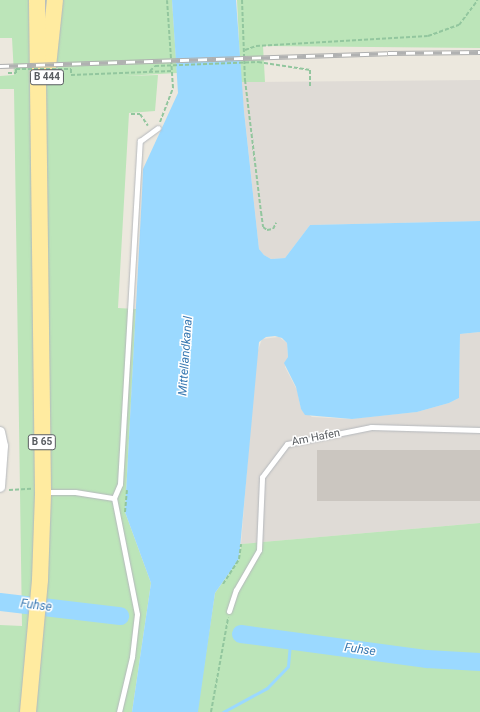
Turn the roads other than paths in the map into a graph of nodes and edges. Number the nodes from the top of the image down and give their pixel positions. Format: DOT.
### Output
graph roads {
  1 [pos="37,0"];
  2 [pos="55,0"];
  3 [pos="158,128"];
  4 [pos="39,154"];
  5 [pos="480,430"];
  6 [pos="0,432"];
  7 [pos="3,488"];
  8 [pos="42,492"];
  9 [pos="114,498"];
  10 [pos="229,611"];
  11 [pos="28,712"];
  12 [pos="119,712"];
  1 -- 4 [label="main road, B 65"];
  2 -- 4 [label="main road, B 444"];
  3 -- 9 [label="lane"];
  4 -- 8 [label="main road, B 65"];
  5 -- 10 [label="lane, Am Hafen"];
  6 -- 7 [label="street"];
  8 -- 9 [label="lane"];
  8 -- 11 [label="main road, B 65"];
  9 -- 12 [label="lane"];
}
